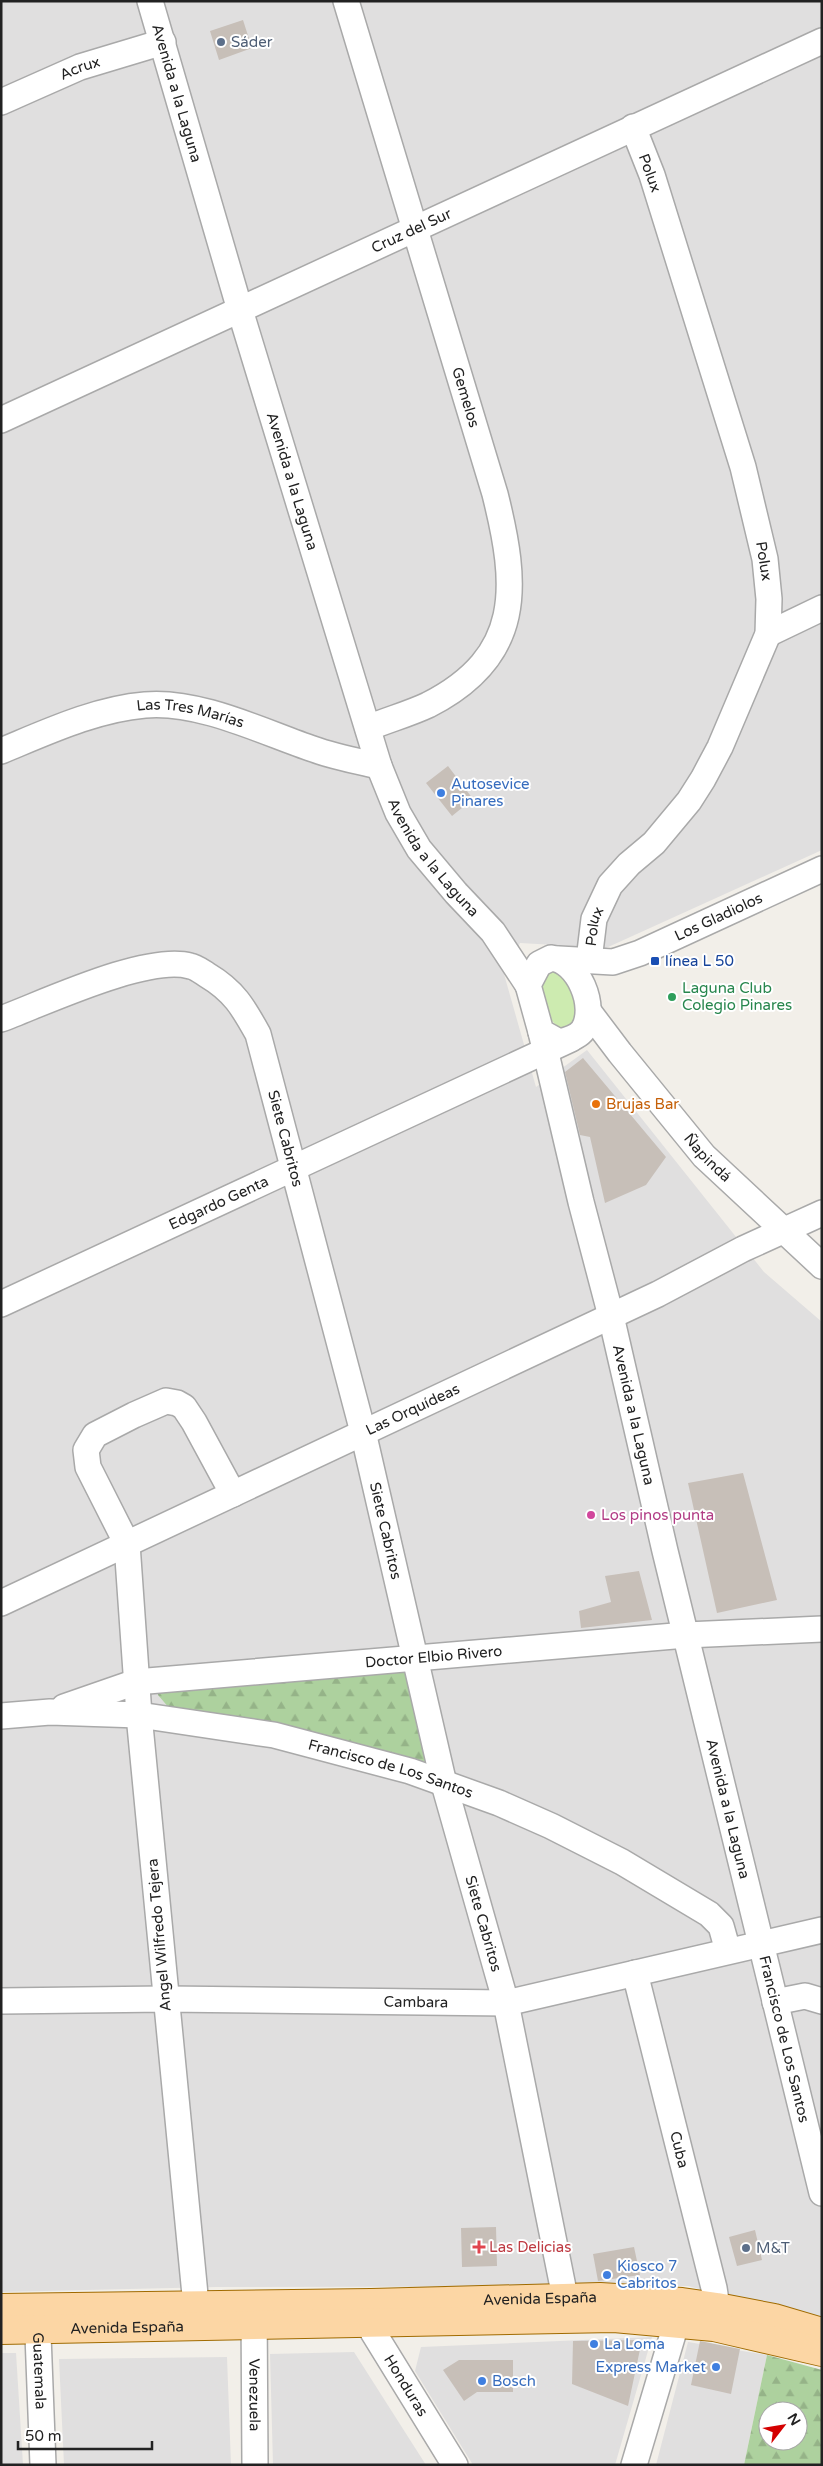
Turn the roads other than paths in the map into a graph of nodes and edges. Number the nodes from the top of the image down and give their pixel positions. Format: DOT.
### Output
graph roads {
  1 [pos="150,1"];
  2 [pos="346,1"];
  3 [pos="822,41"];
  4 [pos="163,42"];
  5 [pos="1,102"];
  6 [pos="633,128"];
  7 [pos="414,230"];
  8 [pos="240,310"];
  9 [pos="1,420"];
  10 [pos="822,608"];
  11 [pos="768,634"];
  12 [pos="368,728"];
  13 [pos="1,751"];
  14 [pos="380,766"];
  15 [pos="822,869"];
  16 [pos="493,932"];
  17 [pos="552,959"];
  18 [pos="589,960"];
  19 [pos="614,962"];
  20 [pos="528,986"];
  21 [pos="588,1006"];
  22 [pos="1,1020"];
  23 [pos="543,1042"];
  24 [pos="295,1168"];
  25 [pos="822,1212"];
  26 [pos="784,1231"];
  27 [pos="822,1266"];
  28 [pos="1,1304"];
  29 [pos="611,1316"];
  30 [pos="363,1432"];
  31 [pos="233,1494"];
  32 [pos="126,1544"];
  33 [pos="1,1603"];
  34 [pos="822,1629"];
  35 [pos="686,1635"];
  36 [pos="414,1657"];
  37 [pos="136,1682"];
  38 [pos="50,1712"];
  39 [pos="138,1715"];
  40 [pos="1,1716"];
  41 [pos="444,1784"];
  42 [pos="822,1930"];
  43 [pos="761,1943"];
  44 [pos="728,1951"];
  45 [pos="635,1973"];
  46 [pos="165,1999"];
  47 [pos="1,2000"];
  48 [pos="822,2000"];
  49 [pos="775,2002"];
  50 [pos="506,2003"];
  51 [pos="822,2193"];
  52 [pos="1,2308"];
  53 [pos="568,2308"];
  54 [pos="679,2312"];
  55 [pos="372,2313"];
  56 [pos="254,2314"];
  57 [pos="197,2315"];
  58 [pos="716,2317"];
  59 [pos="38,2318"];
  60 [pos="1,2330"];
  61 [pos="822,2332"];
  62 [pos="822,2352"];
  63 [pos="43,2465"];
  64 [pos="256,2465"];
  65 [pos="455,2465"];
  66 [pos="634,2465"];
  1 -- 4 [label="street, Avenida a la Laguna"];
  2 -- 7 [label="street, Gemelos"];
  3 -- 6 [label="street, Cruz del Sur"];
  4 -- 5 [label="street, Acrux"];
  4 -- 8 [label="street, Avenida a la Laguna"];
  6 -- 7 [label="street, Cruz del Sur"];
  6 -- 11 [label="street, Polux"];
  7 -- 8 [label="street, Cruz del Sur"];
  7 -- 12 [label="street, Gemelos"];
  8 -- 9 [label="street, Cruz del Sur"];
  8 -- 12 [label="street, Avenida a la Laguna"];
  10 -- 11 [label="street"];
  11 -- 18 [label="street, Polux"];
  12 -- 14 [label="street, Avenida a la Laguna"];
  13 -- 14 [label="street, Las Tres Marías"];
  14 -- 16 [label="street, Avenida a la Laguna"];
  15 -- 19 [label="street, Los Gladiolos"];
  16 -- 17 [label="street, Avenida a la Laguna"];
  16 -- 20 [label="street, Avenida a la Laguna"];
  17 -- 18 [label="street, Los Gladiolos"];
  17 -- 20 [label="street"];
  17 -- 21 [label="street"];
  18 -- 19 [label="street, Los Gladiolos"];
  19 -- 21 [label="street"];
  20 -- 23 [label="street"];
  21 -- 23 [label="street"];
  21 -- 26 [label="street, Ñapindá"];
  22 -- 24 [label="street, Siete Cabritos"];
  23 -- 24 [label="street, Edgardo Genta"];
  23 -- 29 [label="street, Avenida a la Laguna"];
  24 -- 28 [label="street, Edgardo Genta"];
  24 -- 30 [label="street, Siete Cabritos"];
  25 -- 26 [label="street, Las Orquídeas"];
  26 -- 27 [label="street, Ñapindá"];
  26 -- 29 [label="street, Las Orquídeas"];
  29 -- 30 [label="street, Las Orquídeas"];
  29 -- 35 [label="street, Avenida a la Laguna"];
  30 -- 31 [label="street, Las Orquídeas"];
  30 -- 36 [label="street, Siete Cabritos"];
  31 -- 32 [label="street, Las Orquídeas"];
  31 -- 32 [label="street"];
  32 -- 33 [label="street, Las Orquídeas"];
  32 -- 37 [label="street, Angel Wilfredo Tejera"];
  34 -- 35 [label="street, Doctor Elbio Rivero"];
  35 -- 36 [label="street, Doctor Elbio Rivero"];
  35 -- 43 [label="street, Avenida a la Laguna"];
  36 -- 37 [label="street, Doctor Elbio Rivero"];
  36 -- 41 [label="street, Siete Cabritos"];
  37 -- 38 [label="street, Doctor Elbio Rivero"];
  37 -- 39 [label="street, Angel Wilfredo Tejera"];
  38 -- 39 [label="street, Francisco de Los Santos"];
  38 -- 40 [label="street, Francisco de Los Santos"];
  39 -- 41 [label="street, Francisco de Los Santos"];
  39 -- 46 [label="street, Angel Wilfredo Tejera"];
  41 -- 44 [label="street, Francisco de Los Santos"];
  41 -- 50 [label="street, Siete Cabritos"];
  42 -- 43 [label="street, Cambara"];
  43 -- 44 [label="street, Cambara"];
  43 -- 49 [label="street, Francisco de Los Santos"];
  44 -- 45 [label="street, Cambara"];
  45 -- 50 [label="street, Cambara"];
  45 -- 58 [label="street, Cuba"];
  46 -- 47 [label="street, Cambara"];
  46 -- 50 [label="street, Cambara"];
  46 -- 57 [label="street, Angel Wilfredo Tejera"];
  48 -- 49 [label="street"];
  49 -- 51 [label="street, Francisco de Los Santos"];
  50 -- 53 [label="street, Siete Cabritos"];
  52 -- 59 [label="main road, Avenida España"];
  53 -- 54 [label="main road, Avenida España"];
  53 -- 55 [label="main road, Avenida España"];
  54 -- 58 [label="main road, Avenida España"];
  54 -- 66 [label="street"];
  55 -- 56 [label="main road, Avenida España"];
  55 -- 65 [label="street, Honduras"];
  56 -- 57 [label="main road, Avenida España"];
  56 -- 64 [label="street, Venezuela"];
  57 -- 59 [label="main road, Avenida España"];
  58 -- 61 [label="main road, Avenida España"];
  58 -- 62 [label="main road, Avenida España"];
  59 -- 60 [label="main road, Avenida España"];
  59 -- 63 [label="street, Guatemala"];
}
